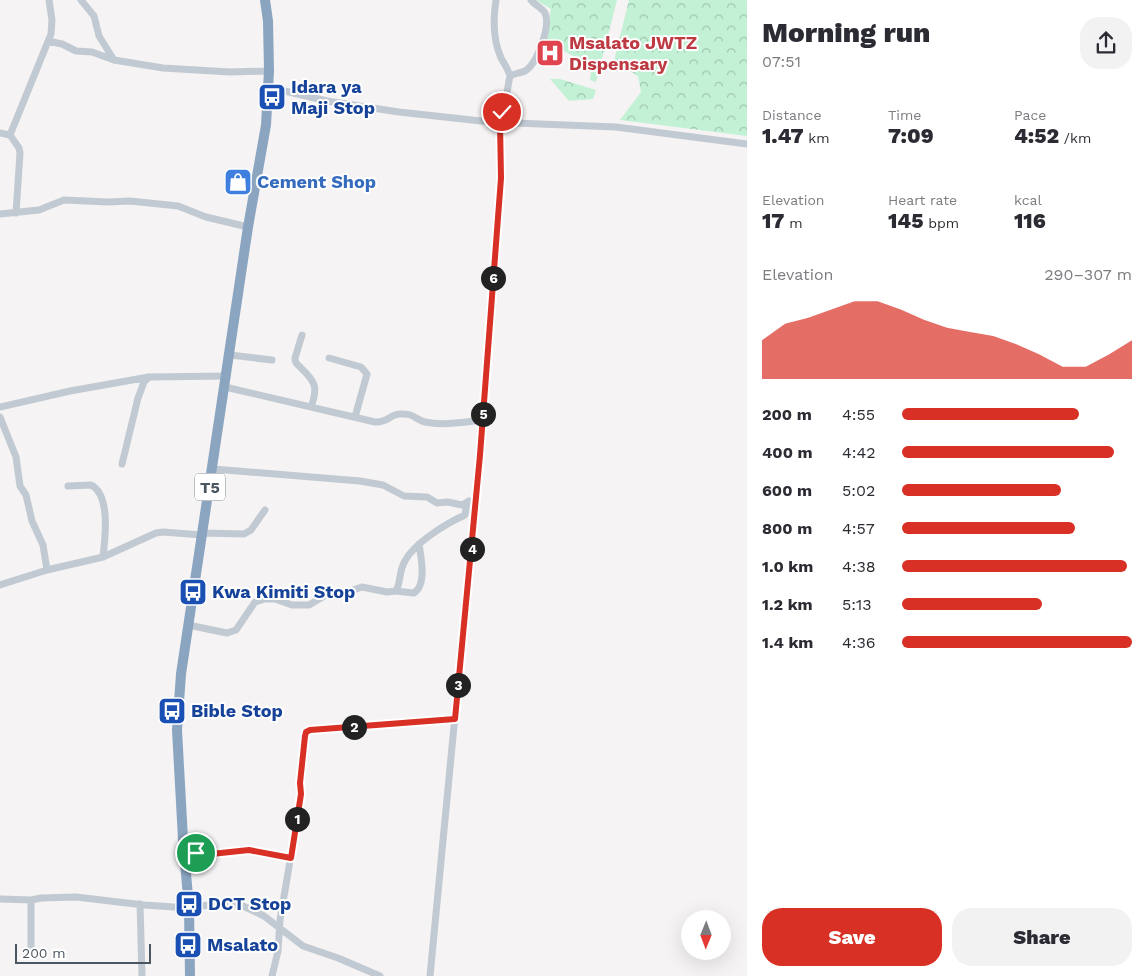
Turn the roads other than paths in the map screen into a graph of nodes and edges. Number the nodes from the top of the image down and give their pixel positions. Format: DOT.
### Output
graph roads {
  1 [pos="49,0"];
  2 [pos="81,0"];
  3 [pos="265,0"];
  4 [pos="496,0"];
  5 [pos="530,0"];
  6 [pos="48,41"];
  7 [pos="114,60"];
  8 [pos="269,71"];
  9 [pos="510,76"];
  10 [pos="268,87"];
  11 [pos="490,122"];
  12 [pos="500,123"];
  13 [pos="0,133"];
  14 [pos="10,135"];
  15 [pos="747,144"];
  16 [pos="16,213"];
  17 [pos="0,214"];
  18 [pos="248,227"];
  19 [pos="302,335"];
  20 [pos="230,355"];
  21 [pos="329,358"];
  22 [pos="272,360"];
  23 [pos="149,377"];
  24 [pos="226,382"];
  25 [pos="0,407"];
  26 [pos="311,407"];
  27 [pos="0,417"];
  28 [pos="355,417"];
  29 [pos="483,420"];
  30 [pos="122,464"];
  31 [pos="213,468"];
  32 [pos="68,486"];
  33 [pos="477,492"];
  34 [pos="467,503"];
  35 [pos="265,510"];
  36 [pos="202,534"];
  37 [pos="419,544"];
  38 [pos="103,557"];
  39 [pos="48,570"];
  40 [pos="0,586"];
  41 [pos="396,591"];
  42 [pos="188,625"];
  43 [pos="455,719"];
  44 [pos="183,839"];
  45 [pos="291,858"];
  46 [pos="0,900"];
  47 [pos="31,900"];
  48 [pos="140,904"];
  49 [pos="188,908"];
  50 [pos="279,928"];
  51 [pos="31,954"];
  52 [pos="142,976"];
  53 [pos="190,976"];
  54 [pos="272,976"];
  55 [pos="380,976"];
  56 [pos="430,976"];
  1 -- 6 [label="street"];
  2 -- 7 [label="street"];
  3 -- 8 [label="highway, T5"];
  4 -- 9 [label="street"];
  5 -- 9 [label="street"];
  6 -- 7 [label="street"];
  6 -- 14 [label="street"];
  7 -- 8 [label="street"];
  8 -- 10 [label="highway, T5"];
  9 -- 11 [label="street"];
  10 -- 11 [label="street"];
  10 -- 18 [label="highway, T5"];
  11 -- 12 [label="street"];
  12 -- 15 [label="street"];
  12 -- 29 [label="street"];
  13 -- 14 [label="street"];
  14 -- 16 [label="street"];
  16 -- 17 [label="street"];
  16 -- 18 [label="street"];
  18 -- 20 [label="highway, T5"];
  19 -- 26 [label="street"];
  20 -- 22 [label="street"];
  20 -- 24 [label="highway, T5"];
  21 -- 28 [label="street"];
  23 -- 24 [label="street"];
  23 -- 25 [label="street"];
  23 -- 30 [label="street"];
  24 -- 26 [label="street"];
  24 -- 31 [label="highway, T5"];
  26 -- 28 [label="street"];
  27 -- 39 [label="street"];
  28 -- 29 [label="street"];
  29 -- 33 [label="street"];
  31 -- 34 [label="street"];
  31 -- 36 [label="highway, T5"];
  32 -- 38 [label="street"];
  33 -- 34 [label="street"];
  33 -- 43 [label="street"];
  34 -- 37 [label="street"];
  35 -- 36 [label="street"];
  36 -- 38 [label="street"];
  36 -- 42 [label="highway, T5"];
  37 -- 41 [label="street"];
  37 -- 41 [label="street"];
  38 -- 39 [label="street"];
  39 -- 40 [label="street"];
  41 -- 42 [label="street"];
  42 -- 44 [label="highway, T5"];
  43 -- 45 [label="street"];
  43 -- 56 [label="street"];
  44 -- 45 [label="street"];
  44 -- 49 [label="highway, T5"];
  45 -- 50 [label="street"];
  46 -- 47 [label="street"];
  47 -- 48 [label="street"];
  47 -- 51 [label="street"];
  48 -- 49 [label="street"];
  48 -- 52 [label="street"];
  49 -- 50 [label="street"];
  49 -- 53 [label="highway, T5"];
  50 -- 54 [label="street"];
  50 -- 55 [label="street"];
}
